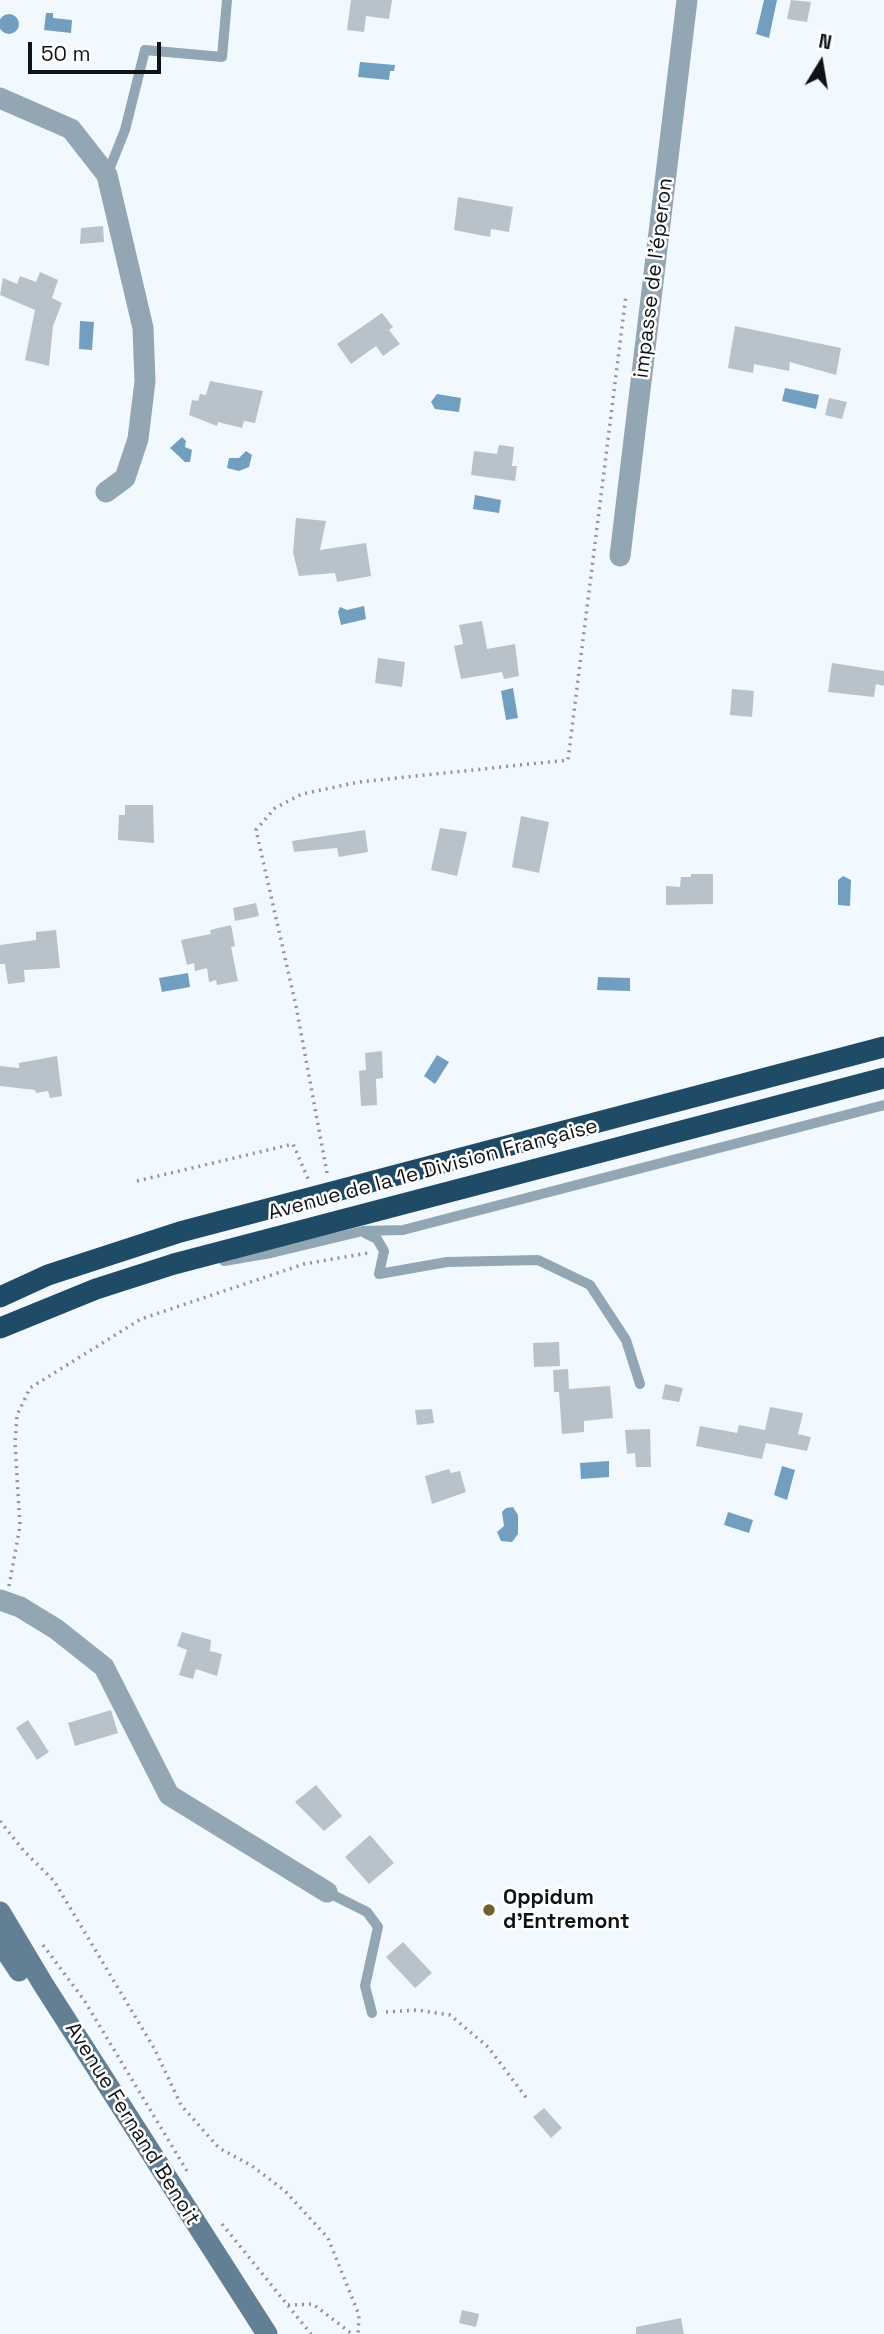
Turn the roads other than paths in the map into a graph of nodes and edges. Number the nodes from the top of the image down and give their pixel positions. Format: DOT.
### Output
graph roads {
  1 [pos="228,0"];
  2 [pos="687,0"];
  3 [pos="0,98"];
  4 [pos="107,175"];
  5 [pos="106,492"];
  6 [pos="620,556"];
  7 [pos="884,1047"];
  8 [pos="884,1078"];
  9 [pos="884,1105"];
  10 [pos="363,1231"];
  11 [pos="148,1272"];
  12 [pos="0,1297"];
  13 [pos="0,1328"];
  14 [pos="640,1384"];
  15 [pos="3,1601"];
  16 [pos="327,1892"];
  17 [pos="0,1912"];
  18 [pos="0,1942"];
  19 [pos="372,2013"];
  20 [pos="254,2334"];
  21 [pos="267,2334"];
  1 -- 4 [label="lane"];
  2 -- 6 [label="street, impasse de l'éperon"];
  3 -- 4 [label="street"];
  4 -- 5 [label="street"];
  7 -- 12 [label="highway, Avenue de la 1e Division Française"];
  8 -- 11 [label="highway, Avenue de la 1e Division Française"];
  9 -- 10 [label="lane"];
  10 -- 11 [label="lane"];
  10 -- 14 [label="lane"];
  11 -- 13 [label="highway, Avenue de la 1e Division Française"];
  15 -- 16 [label="street"];
  16 -- 19 [label="lane"];
  17 -- 21 [label="main road, Avenue Fernand Benoit"];
  18 -- 20 [label="main road, Avenue Fernand Benoit"];
}
